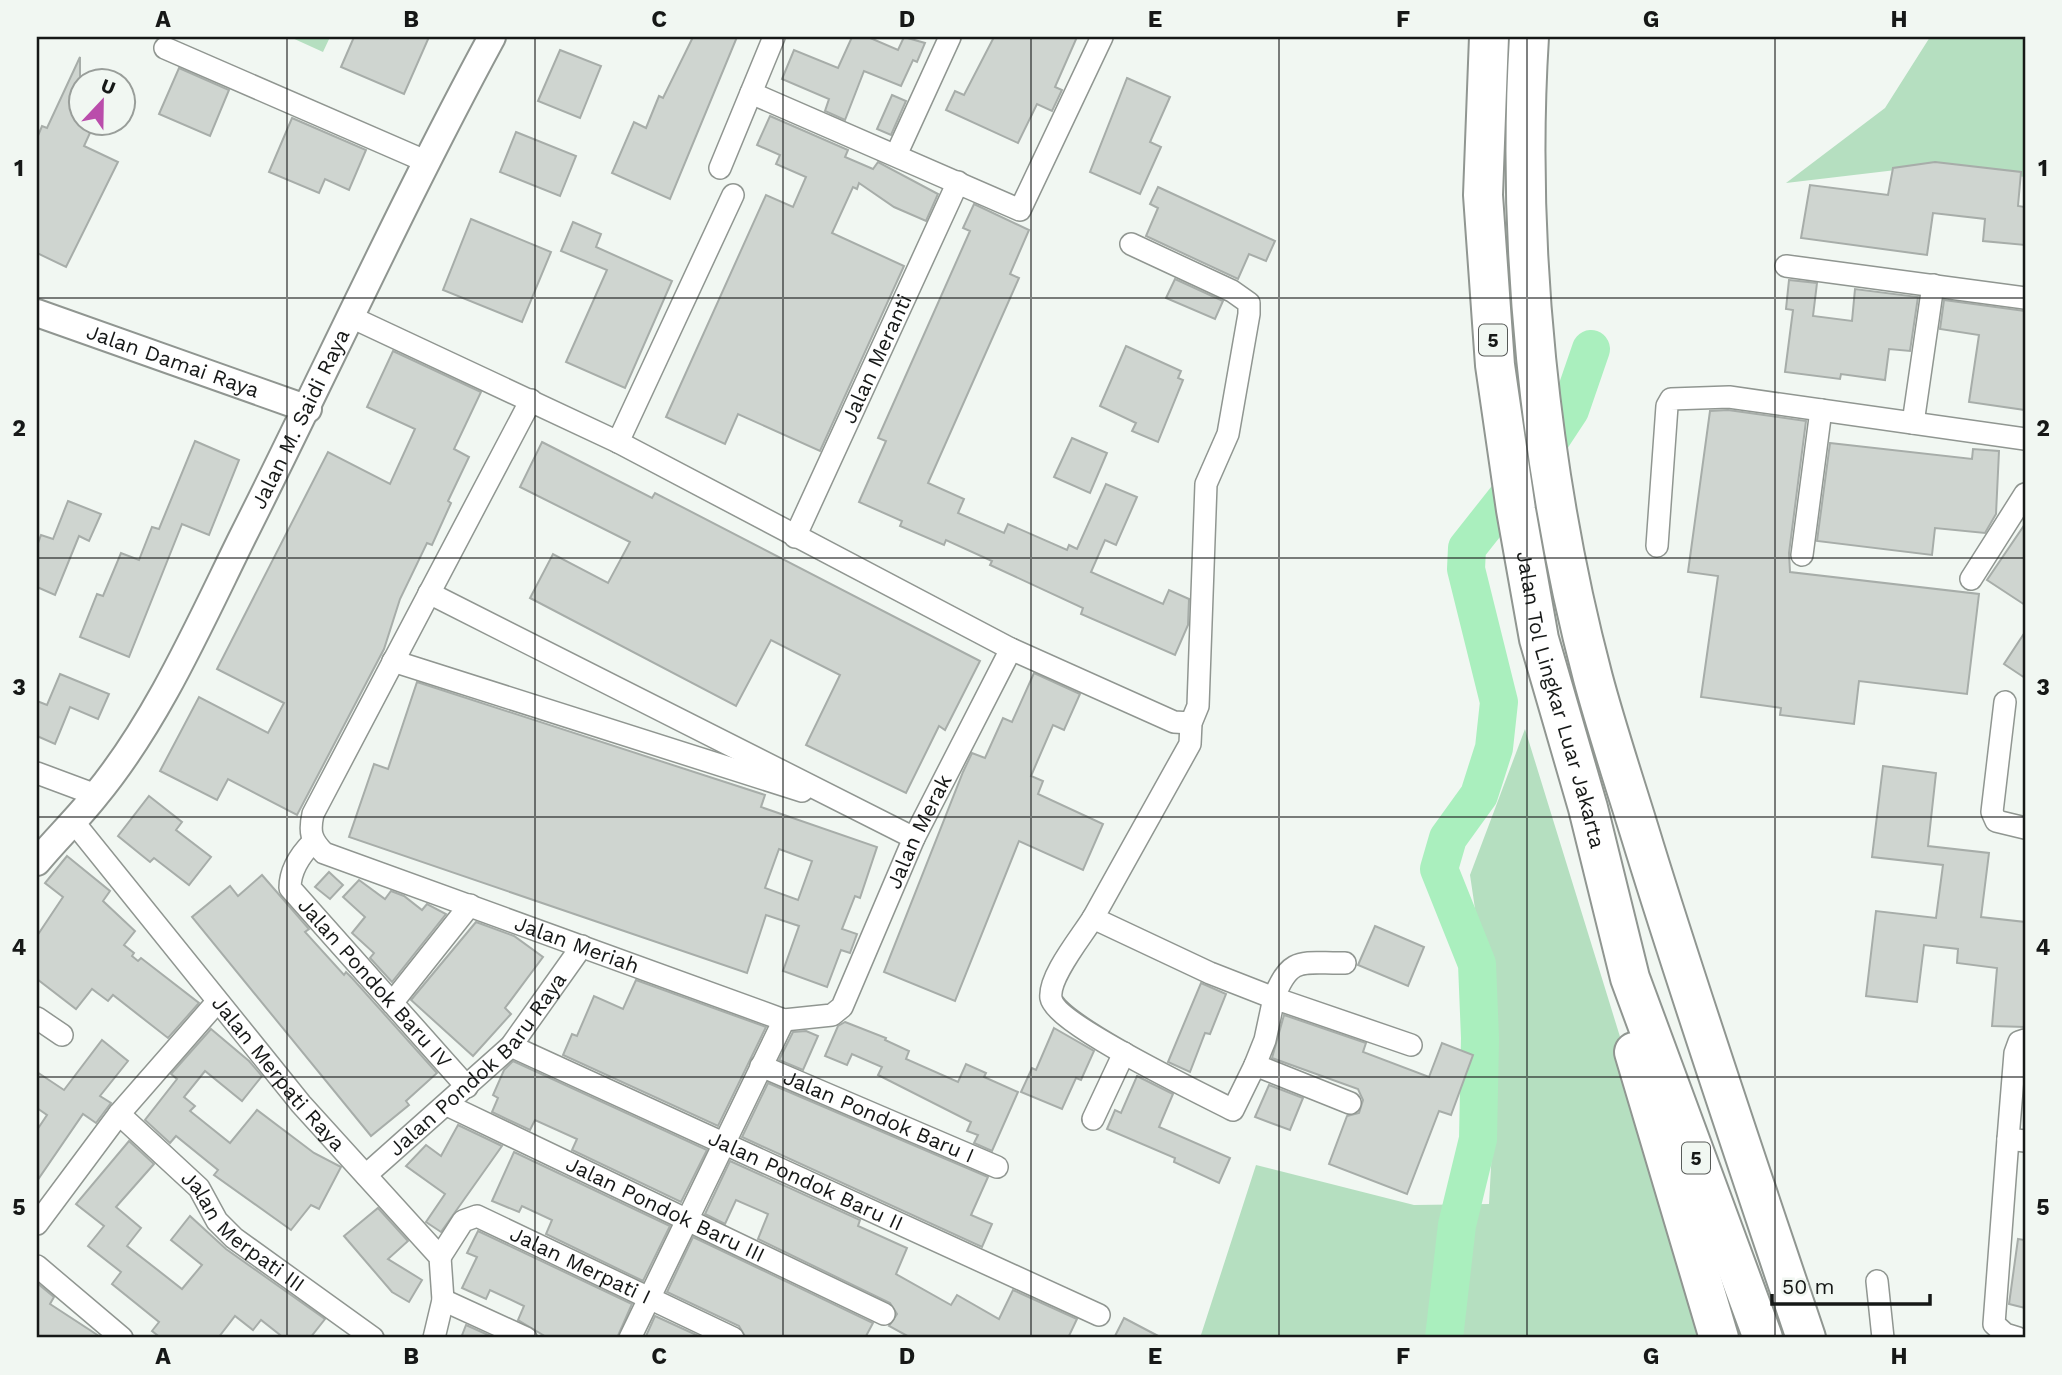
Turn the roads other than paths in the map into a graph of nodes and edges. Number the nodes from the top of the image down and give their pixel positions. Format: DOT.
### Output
graph roads {
  1 [pos="492,37"];
  2 [pos="774,37"];
  3 [pos="950,37"];
  4 [pos="1102,37"];
  5 [pos="1489,37"];
  6 [pos="1530,37"];
  7 [pos="164,48"];
  8 [pos="751,93"];
  9 [pos="897,155"];
  10 [pos="425,161"];
  11 [pos="720,168"];
  12 [pos="958,182"];
  13 [pos="733,195"];
  14 [pos="1131,244"];
  15 [pos="1786,266"];
  16 [pos="1933,285"];
  17 [pos="2025,298"];
  18 [pos="37,313"];
  19 [pos="351,317"];
  20 [pos="531,400"];
  21 [pos="307,409"];
  22 [pos="1821,410"];
  23 [pos="1913,424"];
  24 [pos="2025,439"];
  25 [pos="618,442"];
  26 [pos="2025,494"];
  27 [pos="795,537"];
  28 [pos="1657,546"];
  29 [pos="1802,555"];
  30 [pos="1971,579"];
  31 [pos="429,593"];
  32 [pos="1010,649"];
  33 [pos="393,661"];
  34 [pos="2005,702"];
  35 [pos="1191,723"];
  36 [pos="37,773"];
  37 [pos="96,795"];
  38 [pos="829,795"];
  39 [pos="72,820"];
  40 [pos="2025,828"];
  41 [pos="914,838"];
  42 [pos="318,848"];
  43 [pos="37,862"];
  44 [pos="470,905"];
  45 [pos="1093,918"];
  46 [pos="582,946"];
  47 [pos="1345,963"];
  48 [pos="1630,978"];
  49 [pos="1273,998"];
  50 [pos="217,1002"];
  51 [pos="392,1003"];
  52 [pos="832,1015"];
  53 [pos="37,1018"];
  54 [pos="784,1020"];
  55 [pos="62,1035"];
  56 [pos="2025,1040"];
  57 [pos="1411,1045"];
  58 [pos="511,1046"];
  59 [pos="1124,1054"];
  60 [pos="1255,1065"];
  61 [pos="761,1066"];
  62 [pos="467,1087"];
  63 [pos="1350,1103"];
  64 [pos="447,1105"];
  65 [pos="119,1114"];
  66 [pos="1093,1119"];
  67 [pos="2017,1140"];
  68 [pos="724,1141"];
  69 [pos="997,1167"];
  70 [pos="366,1175"];
  71 [pos="686,1220"];
  72 [pos="37,1224"];
  73 [pos="440,1257"];
  74 [pos="37,1266"];
  75 [pos="1877,1281"];
  76 [pos="649,1297"];
  77 [pos="443,1300"];
  78 [pos="884,1314"];
  79 [pos="1099,1315"];
  80 [pos="116,1336"];
  81 [pos="373,1338"];
  82 [pos="434,1338"];
  83 [pos="526,1338"];
  84 [pos="630,1338"];
  85 [pos="733,1338"];
  86 [pos="1719,1338"];
  87 [pos="1763,1338"];
  88 [pos="1807,1338"];
  89 [pos="1883,1338"];
  90 [pos="2018,1338"];
  1 -- 10 [label="street, Jalan M. Saidi Raya"];
  2 -- 8 [label="street"];
  3 -- 9 [label="street"];
  4 -- 12 [label="street"];
  5 -- 48 [label="highway, Jalan Tol Lingkar Luar Jakarta / 5"];
  6 -- 88 [label="highway, Jalan Tol Lingkar Luar Jakarta / 5"];
  7 -- 10 [label="street"];
  8 -- 9 [label="street"];
  8 -- 11 [label="street"];
  9 -- 12 [label="street"];
  10 -- 19 [label="street, Jalan M. Saidi Raya"];
  12 -- 27 [label="street, Jalan Meranti"];
  13 -- 25 [label="street"];
  14 -- 35 [label="street"];
  15 -- 16 [label="street"];
  16 -- 17 [label="street"];
  16 -- 23 [label="street"];
  18 -- 21 [label="street, Jalan Damai Raya"];
  19 -- 20 [label="street"];
  19 -- 21 [label="street, Jalan M. Saidi Raya"];
  20 -- 25 [label="street"];
  20 -- 31 [label="street"];
  21 -- 37 [label="street, Jalan M. Saidi Raya"];
  22 -- 23 [label="street"];
  22 -- 28 [label="street"];
  22 -- 29 [label="street"];
  23 -- 24 [label="street"];
  25 -- 27 [label="street"];
  26 -- 30 [label="street"];
  27 -- 32 [label="street"];
  31 -- 33 [label="street"];
  31 -- 38 [label="street"];
  32 -- 35 [label="street"];
  32 -- 41 [label="street, Jalan Merak"];
  33 -- 38 [label="street"];
  33 -- 42 [label="street"];
  34 -- 40 [label="street"];
  35 -- 45 [label="street"];
  36 -- 37 [label="street"];
  37 -- 39 [label="street, Jalan M. Saidi Raya"];
  38 -- 41 [label="street"];
  39 -- 43 [label="street, Jalan M. Saidi Raya"];
  39 -- 50 [label="street, Jalan Merpati Raya"];
  41 -- 52 [label="street, Jalan Merak"];
  42 -- 44 [label="street, Jalan Meriah"];
  42 -- 51 [label="street, Jalan Pondok Baru IV"];
  44 -- 46 [label="street, Jalan Meriah"];
  44 -- 51 [label="street"];
  45 -- 49 [label="street"];
  45 -- 59 [label="street"];
  46 -- 54 [label="street, Jalan Meriah"];
  46 -- 58 [label="street, Jalan Pondok Baru Raya"];
  47 -- 49 [label="street"];
  48 -- 86 [label="highway"];
  48 -- 87 [label="highway, Jalan Tol Lingkar Luar Jakarta / 5"];
  49 -- 57 [label="street"];
  49 -- 60 [label="street"];
  50 -- 65 [label="street"];
  50 -- 70 [label="street, Jalan Merpati Raya"];
  51 -- 62 [label="street, Jalan Pondok Baru IV"];
  52 -- 54 [label="street, Jalan Meriah"];
  53 -- 55 [label="street"];
  54 -- 61 [label="street"];
  56 -- 67 [label="street"];
  58 -- 62 [label="street, Jalan Pondok Baru Raya"];
  58 -- 68 [label="street, Jalan Pondok Baru II"];
  59 -- 60 [label="street"];
  59 -- 66 [label="street"];
  60 -- 63 [label="street"];
  61 -- 68 [label="street"];
  61 -- 69 [label="street, Jalan Pondok Baru I"];
  62 -- 64 [label="street, Jalan Pondok Baru Raya"];
  64 -- 70 [label="street, Jalan Pondok Baru Raya"];
  64 -- 71 [label="street, Jalan Pondok Baru III"];
  65 -- 72 [label="street"];
  65 -- 81 [label="street, Jalan Merpati III"];
  67 -- 90 [label="street"];
  68 -- 71 [label="street"];
  68 -- 79 [label="street, Jalan Pondok Baru II"];
  70 -- 73 [label="street, Jalan Merpati Raya"];
  71 -- 76 [label="street"];
  71 -- 78 [label="street, Jalan Pondok Baru III"];
  73 -- 76 [label="street, Jalan Merpati I"];
  73 -- 77 [label="street"];
  74 -- 80 [label="street"];
  75 -- 89 [label="street"];
  76 -- 84 [label="street"];
  76 -- 85 [label="street, Jalan Merpati I"];
  77 -- 82 [label="street"];
  77 -- 83 [label="street"];
}
